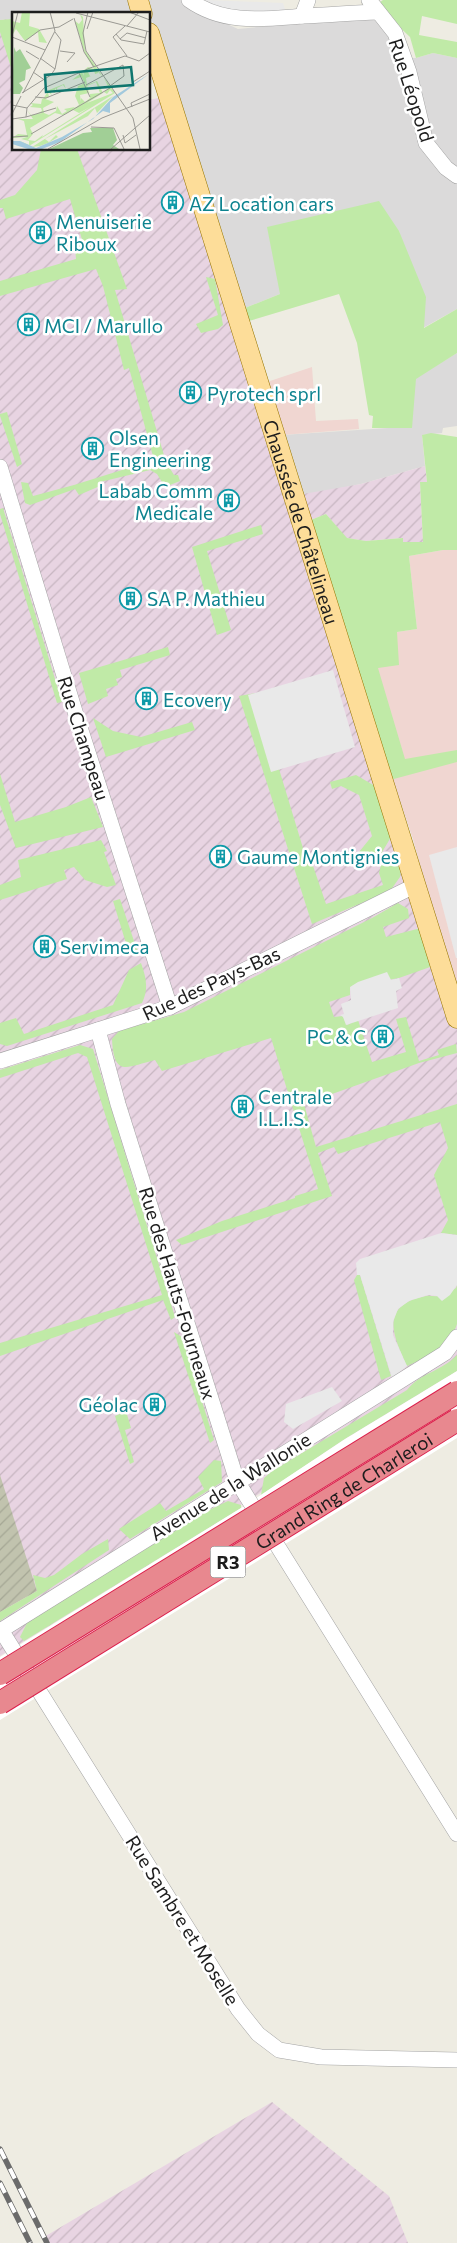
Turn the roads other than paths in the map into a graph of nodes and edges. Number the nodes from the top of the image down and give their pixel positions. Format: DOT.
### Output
graph roads {
  1 [pos="189,0"];
  2 [pos="308,0"];
  3 [pos="373,6"];
  4 [pos="302,16"];
  5 [pos="150,36"];
  6 [pos="457,176"];
  7 [pos="0,467"];
  8 [pos="414,886"];
  9 [pos="170,1007"];
  10 [pos="457,1018"];
  11 [pos="98,1030"];
  12 [pos="0,1061"];
  13 [pos="457,1337"];
  14 [pos="457,1392"];
  15 [pos="457,1420"];
  16 [pos="237,1481"];
  17 [pos="0,1630"];
  18 [pos="0,1674"];
  19 [pos="0,1703"];
  20 [pos="457,1834"];
  21 [pos="457,2060"];
  1 -- 4 [label="street, Rue Léopold"];
  2 -- 4 [label="street"];
  3 -- 4 [label="street, Rue Léopold"];
  3 -- 6 [label="street, Rue Léopold"];
  5 -- 8 [label="main road, Chaussée de Châtelineau"];
  7 -- 9 [label="street, Rue Champeau"];
  8 -- 9 [label="street, Rue des Pays-Bas"];
  8 -- 10 [label="main road, Chaussée de Châtelineau"];
  9 -- 11 [label="street, Rue des Pays-Bas"];
  11 -- 12 [label="street, Rue des Pays-Bas"];
  11 -- 16 [label="street, Rue des Hauts-Fourneaux"];
  13 -- 16 [label="street, Avenue de la Wallonie"];
  14 -- 18 [label="highway, Grand Ring de Charleroi / R3, bridge"];
  15 -- 19 [label="highway, Grand Ring de Charleroi / R3, bridge"];
  16 -- 17 [label="street, Avenue de la Wallonie"];
  16 -- 20 [label="street"];
  17 -- 21 [label="street, Rue Sambre et Moselle"];
}
